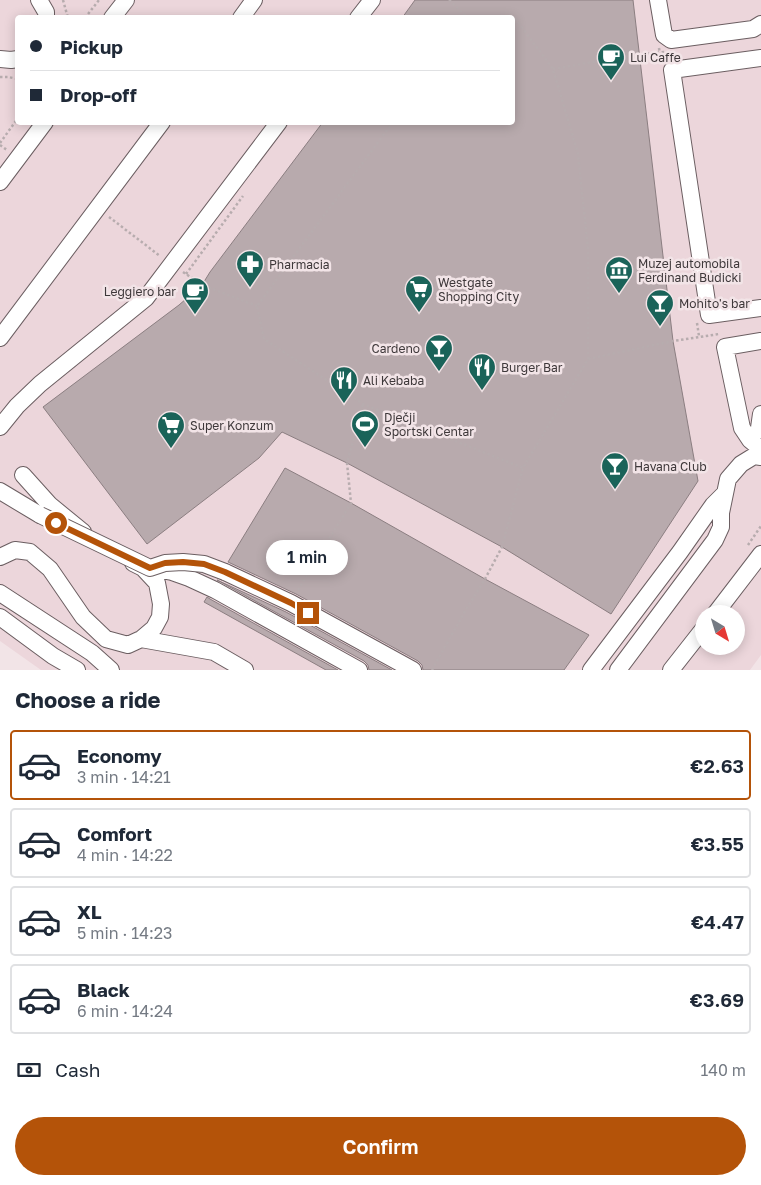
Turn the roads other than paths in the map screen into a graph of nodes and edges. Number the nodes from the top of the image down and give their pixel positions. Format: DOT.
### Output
graph roads {
  1 [pos="126,0"];
  2 [pos="138,0"];
  3 [pos="254,0"];
  4 [pos="372,0"];
  5 [pos="658,0"];
  6 [pos="114,15"];
  7 [pos="126,15"];
  8 [pos="243,15"];
  9 [pos="360,15"];
  10 [pos="761,24"];
  11 [pos="761,58"];
  12 [pos="29,125"];
  13 [pos="43,125"];
  14 [pos="160,125"];
  15 [pos="276,125"];
  16 [pos="0,165"];
  17 [pos="0,182"];
  18 [pos="761,308"];
  19 [pos="0,338"];
  20 [pos="761,341"];
  21 [pos="761,414"];
  22 [pos="0,427"];
  23 [pos="761,430"];
  24 [pos="761,449"];
  25 [pos="761,457"];
  26 [pos="23,475"];
  27 [pos="0,491"];
  28 [pos="724,493"];
  29 [pos="761,554"];
  30 [pos="0,557"];
  31 [pos="150,568"];
  32 [pos="0,593"];
  33 [pos="722,605"];
  34 [pos="0,617"];
  35 [pos="141,639"];
  36 [pos="695,639"];
  37 [pos="77,670"];
  38 [pos="111,670"];
  39 [pos="245,670"];
  40 [pos="359,670"];
  41 [pos="413,670"];
  42 [pos="591,670"];
  43 [pos="618,670"];
  44 [pos="671,670"];
  1 -- 6 [label="street"];
  2 -- 7 [label="street"];
  3 -- 8 [label="street"];
  4 -- 9 [label="street"];
  5 -- 10 [label="street"];
  11 -- 18 [label="street"];
  12 -- 16 [label="street"];
  13 -- 17 [label="street"];
  14 -- 19 [label="street"];
  15 -- 22 [label="street"];
  20 -- 24 [label="street"];
  21 -- 23 [label="street"];
  25 -- 28 [label="street"];
  26 -- 35 [label="street"];
  27 -- 31 [label="street, bridge"];
  28 -- 42 [label="street"];
  28 -- 43 [label="street"];
  29 -- 33 [label="street"];
  30 -- 35 [label="street"];
  31 -- 40 [label="street"];
  31 -- 41 [label="street, bridge"];
  32 -- 38 [label="street"];
  34 -- 37 [label="street"];
  35 -- 39 [label="street"];
  36 -- 44 [label="street"];
}
